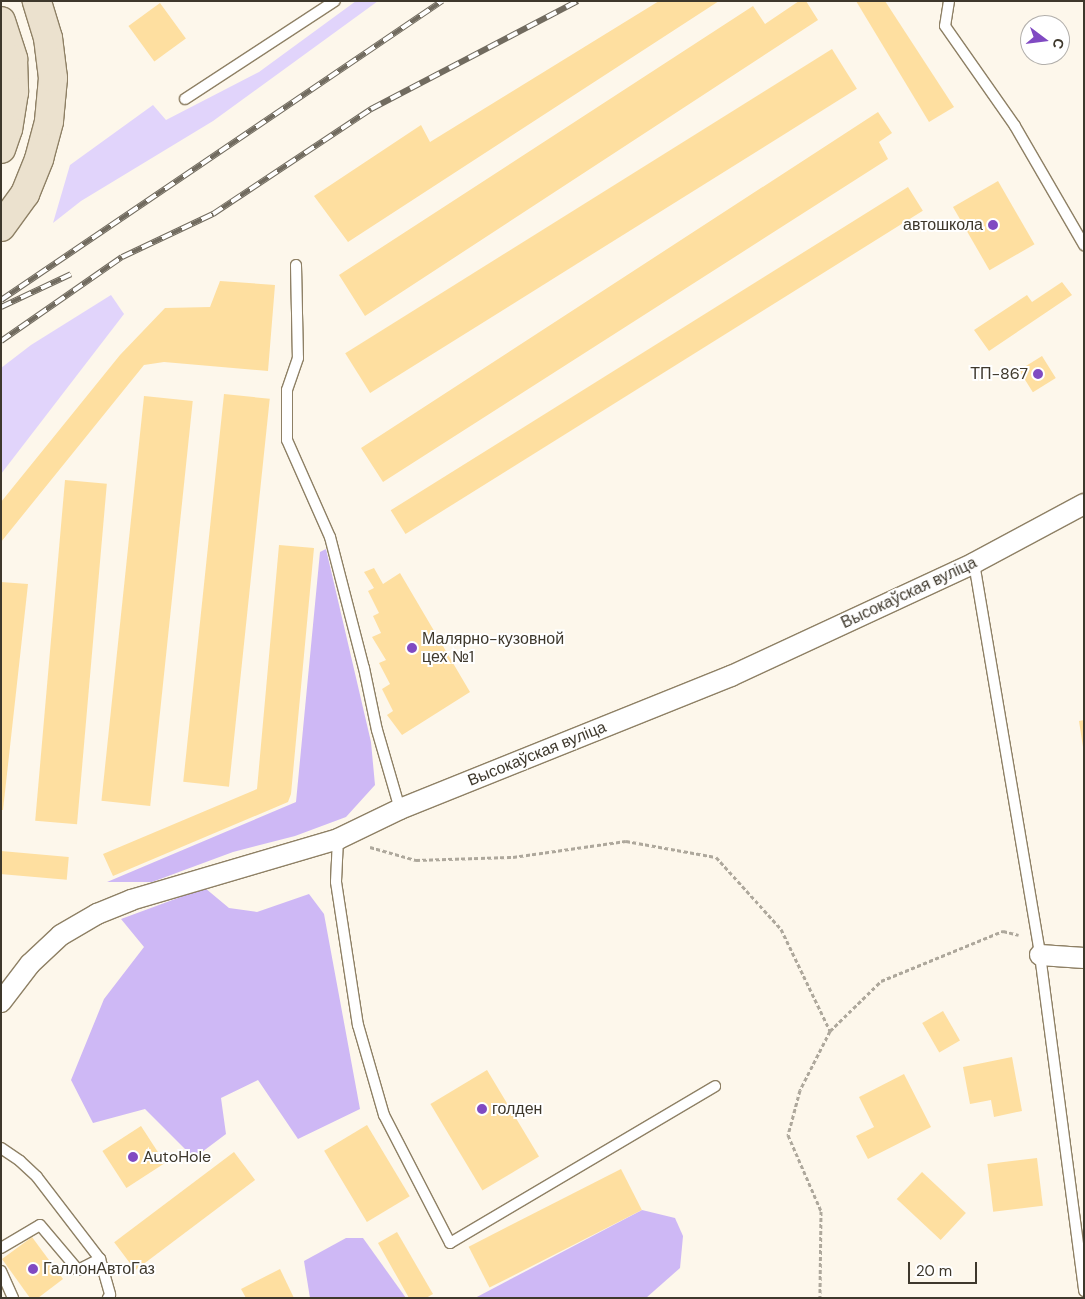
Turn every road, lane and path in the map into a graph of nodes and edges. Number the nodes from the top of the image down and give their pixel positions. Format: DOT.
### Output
graph roads {
  1 [pos="37,1"];
  2 [pos="335,1"];
  3 [pos="948,1"];
  4 [pos="1,20"];
  5 [pos="185,99"];
  6 [pos="1,149"];
  7 [pos="1,227"];
  8 [pos="1084,244"];
  9 [pos="296,265"];
  10 [pos="1084,504"];
  11 [pos="974,563"];
  12 [pos="400,809"];
  13 [pos="338,839"];
  14 [pos="1040,956"];
  15 [pos="1084,958"];
  16 [pos="1,1002"];
  17 [pos="830,1030"];
  18 [pos="715,1086"];
  19 [pos="1,1148"];
  20 [pos="1,1248"];
  21 [pos="100,1259"];
  22 [pos="1,1271"];
  23 [pos="1084,1291"];
  24 [pos="13,1298"];
  25 [pos="108,1298"];
  26 [pos="820,1298"];
  1 -- 7 [label="main road"];
  2 -- 5 [label="lane"];
  3 -- 8 [label="lane"];
  4 -- 6 [label="main road"];
  9 -- 12 [label="lane"];
  10 -- 11 [label="street, Высокаўская вуліца"];
  11 -- 12 [label="street, Высокаўская вуліца"];
  11 -- 14 [label="lane"];
  12 -- 13 [label="street, Высокаўская вуліца"];
  13 -- 16 [label="street, Высокаўская вуліца"];
  13 -- 17 [label="path"];
  13 -- 18 [label="lane"];
  14 -- 15 [label="street"];
  14 -- 17 [label="path"];
  14 -- 23 [label="lane"];
  17 -- 26 [label="path"];
  19 -- 21 [label="lane"];
  20 -- 21 [label="lane"];
  21 -- 25 [label="lane"];
  22 -- 24 [label="lane"];
}
